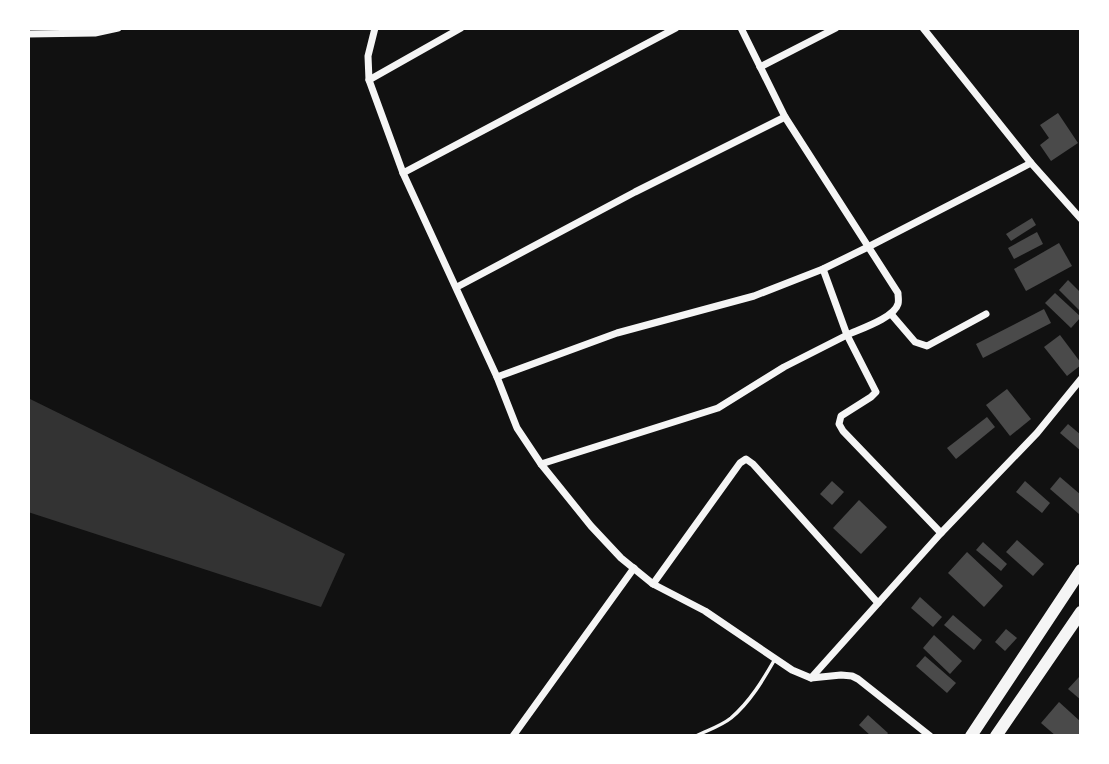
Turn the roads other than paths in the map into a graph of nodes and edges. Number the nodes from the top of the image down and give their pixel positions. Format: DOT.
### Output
graph roads {
  1 [pos="118,28"];
  2 [pos="375,28"];
  3 [pos="461,28"];
  4 [pos="676,28"];
  5 [pos="741,28"];
  6 [pos="836,28"];
  7 [pos="923,28"];
  8 [pos="28,34"];
  9 [pos="760,66"];
  10 [pos="369,80"];
  11 [pos="785,117"];
  12 [pos="1031,163"];
  13 [pos="403,173"];
  14 [pos="1081,219"];
  15 [pos="868,247"];
  16 [pos="822,269"];
  17 [pos="457,287"];
  18 [pos="891,314"];
  19 [pos="985,314"];
  20 [pos="847,335"];
  21 [pos="497,377"];
  22 [pos="1081,379"];
  23 [pos="541,464"];
  24 [pos="941,533"];
  25 [pos="634,568"];
  26 [pos="1081,570"];
  27 [pos="653,584"];
  28 [pos="878,603"];
  29 [pos="1081,612"];
  30 [pos="775,659"];
  31 [pos="811,678"];
  32 [pos="513,736"];
  33 [pos="696,736"];
  34 [pos="930,736"];
  35 [pos="971,736"];
  36 [pos="996,736"];
  1 -- 8 [label="street"];
  2 -- 10 [label="street"];
  3 -- 10 [label="street"];
  4 -- 13 [label="street"];
  5 -- 9 [label="street"];
  6 -- 9 [label="street"];
  7 -- 12 [label="street"];
  9 -- 11 [label="street"];
  10 -- 13 [label="street"];
  11 -- 15 [label="street"];
  11 -- 17 [label="street"];
  12 -- 14 [label="street"];
  12 -- 15 [label="street"];
  13 -- 17 [label="street"];
  15 -- 16 [label="street"];
  15 -- 18 [label="street"];
  16 -- 20 [label="street"];
  16 -- 21 [label="street"];
  17 -- 21 [label="street"];
  18 -- 19 [label="street"];
  18 -- 20 [label="street"];
  20 -- 23 [label="street"];
  20 -- 24 [label="street"];
  21 -- 23 [label="street"];
  22 -- 24 [label="street"];
  23 -- 25 [label="street"];
  24 -- 28 [label="street"];
  25 -- 27 [label="street"];
  25 -- 32 [label="street"];
  26 -- 35 [label="highway"];
  27 -- 28 [label="street"];
  27 -- 30 [label="street"];
  28 -- 31 [label="street"];
  29 -- 36 [label="highway"];
  30 -- 31 [label="street"];
  30 -- 33 [label="lane"];
  31 -- 34 [label="street"];
}
